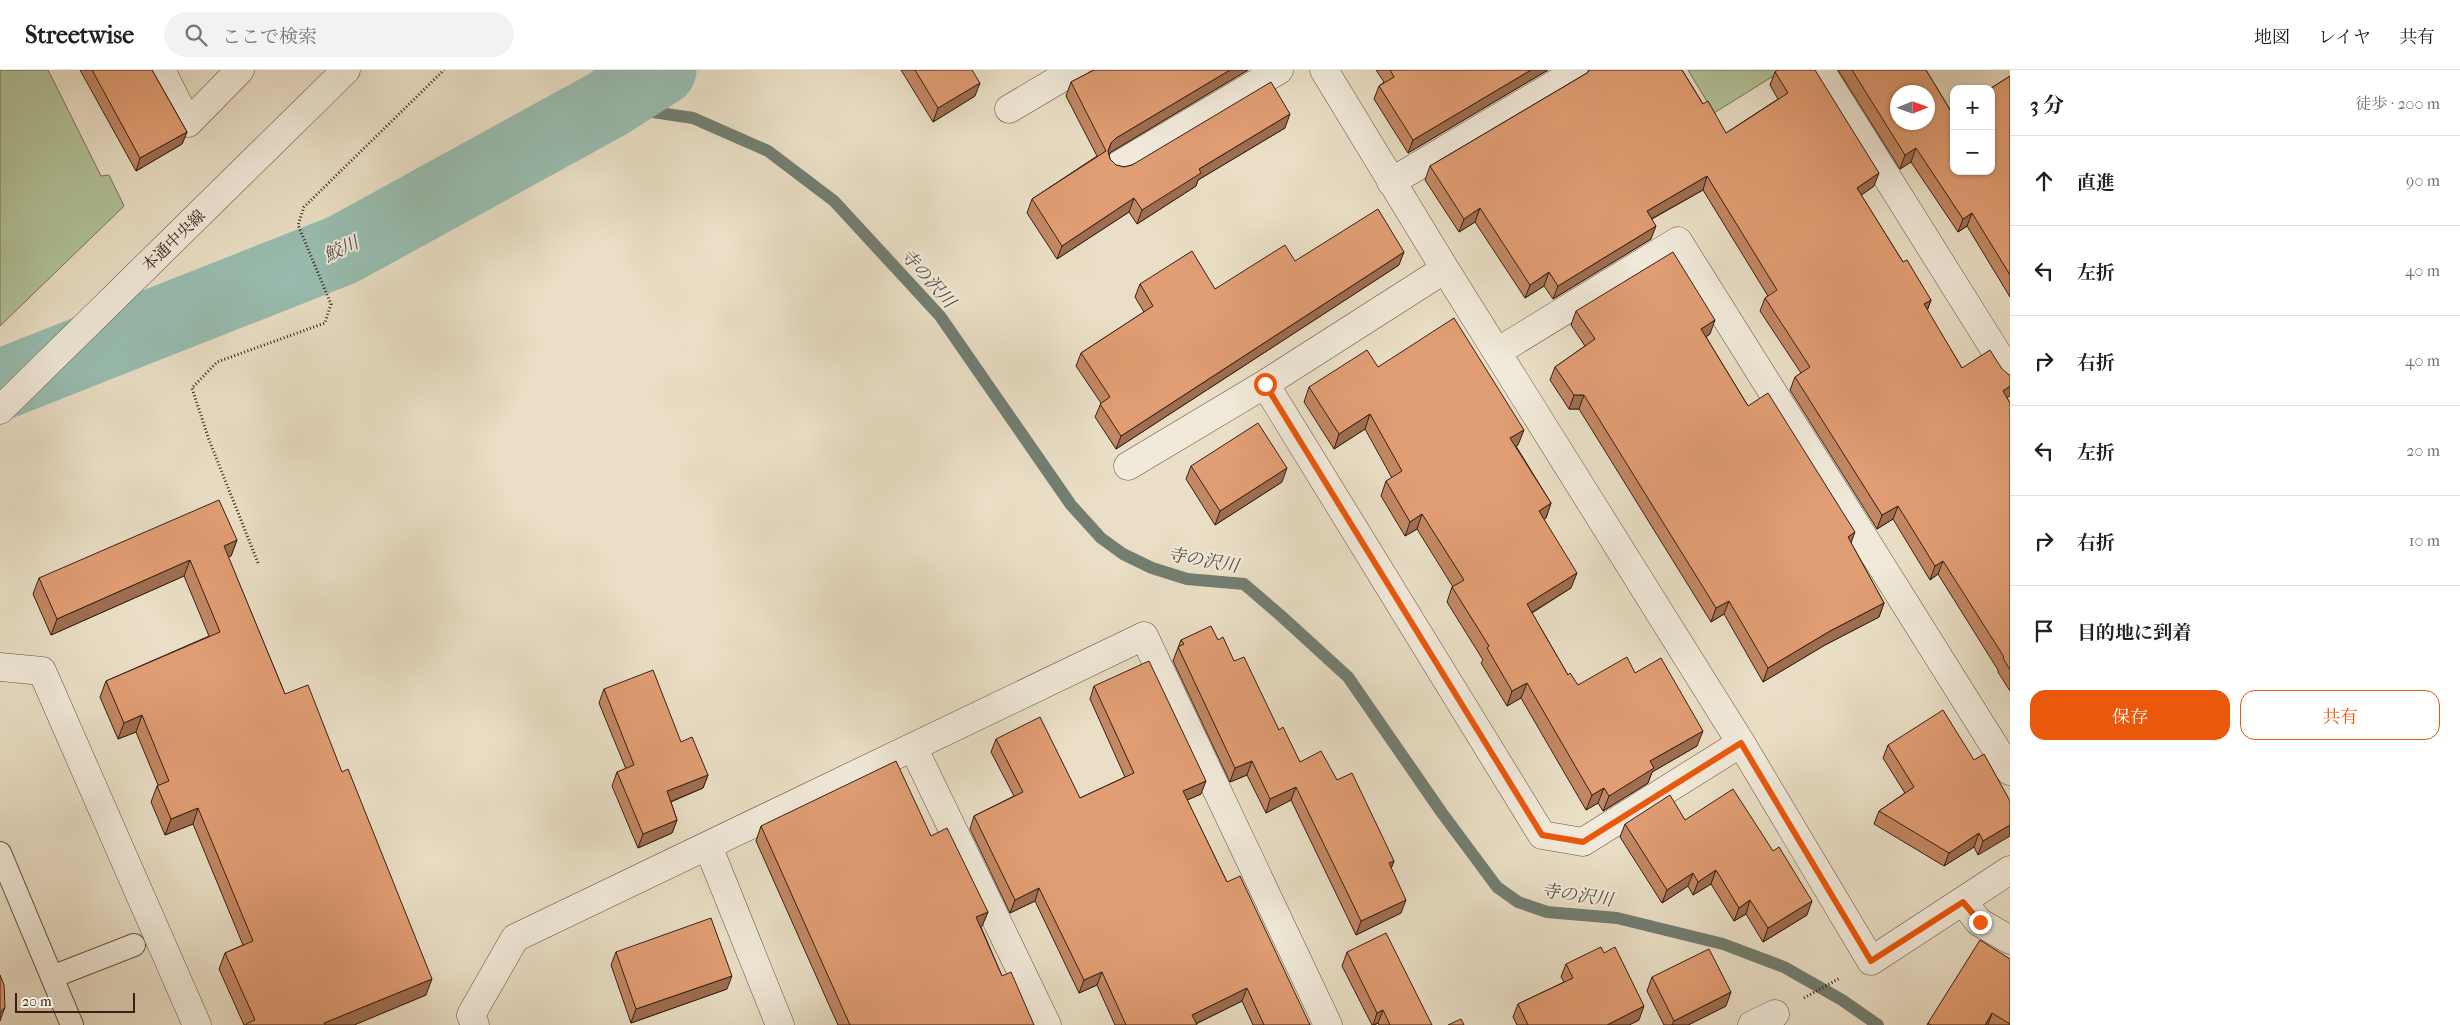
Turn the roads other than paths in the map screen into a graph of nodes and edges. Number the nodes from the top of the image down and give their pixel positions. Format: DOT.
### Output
graph roads {
  1 [pos="162,70"];
  2 [pos="240,70"];
  3 [pos="346,70"];
  4 [pos="1075,70"];
  5 [pos="1279,70"];
  6 [pos="1324,70"];
  7 [pos="1820,70"];
  8 [pos="1574,73"];
  9 [pos="1009,109"];
  10 [pos="1119,165"];
  11 [pos="1391,182"];
  12 [pos="1445,269"];
  13 [pos="1497,352"];
  14 [pos="2010,374"];
  15 [pos="1265,384"];
  16 [pos="0,410"];
  17 [pos="1128,466"];
  18 [pos="0,667"];
  19 [pos="1741,743"];
  20 [pos="913,747"];
  21 [pos="2010,771"];
  22 [pos="708,846"];
  23 [pos="0,853"];
  24 [pos="2010,870"];
  25 [pos="1963,902"];
  26 [pos="2010,940"];
  27 [pos="134,945"];
  28 [pos="52,977"];
  29 [pos="72,1025"];
  30 [pos="197,1025"];
  31 [pos="475,1025"];
  32 [pos="780,1025"];
  33 [pos="1047,1025"];
  34 [pos="1328,1025"];
  1 -- 2 [label="street"];
  3 -- 16 [label="street, 本通中央線"];
  4 -- 9 [label="street"];
  5 -- 10 [label="street"];
  6 -- 11 [label="street"];
  7 -- 14 [label="street"];
  8 -- 11 [label="street"];
  11 -- 12 [label="street"];
  12 -- 13 [label="street"];
  12 -- 15 [label="street"];
  13 -- 19 [label="street"];
  13 -- 21 [label="street"];
  15 -- 17 [label="street"];
  15 -- 19 [label="street"];
  18 -- 30 [label="street"];
  19 -- 25 [label="street"];
  20 -- 22 [label="street"];
  20 -- 33 [label="street"];
  20 -- 34 [label="street"];
  22 -- 31 [label="street"];
  22 -- 32 [label="street"];
  23 -- 28 [label="lane"];
  24 -- 25 [label="street"];
  25 -- 26 [label="street"];
  27 -- 28 [label="lane"];
  28 -- 29 [label="lane"];
}
